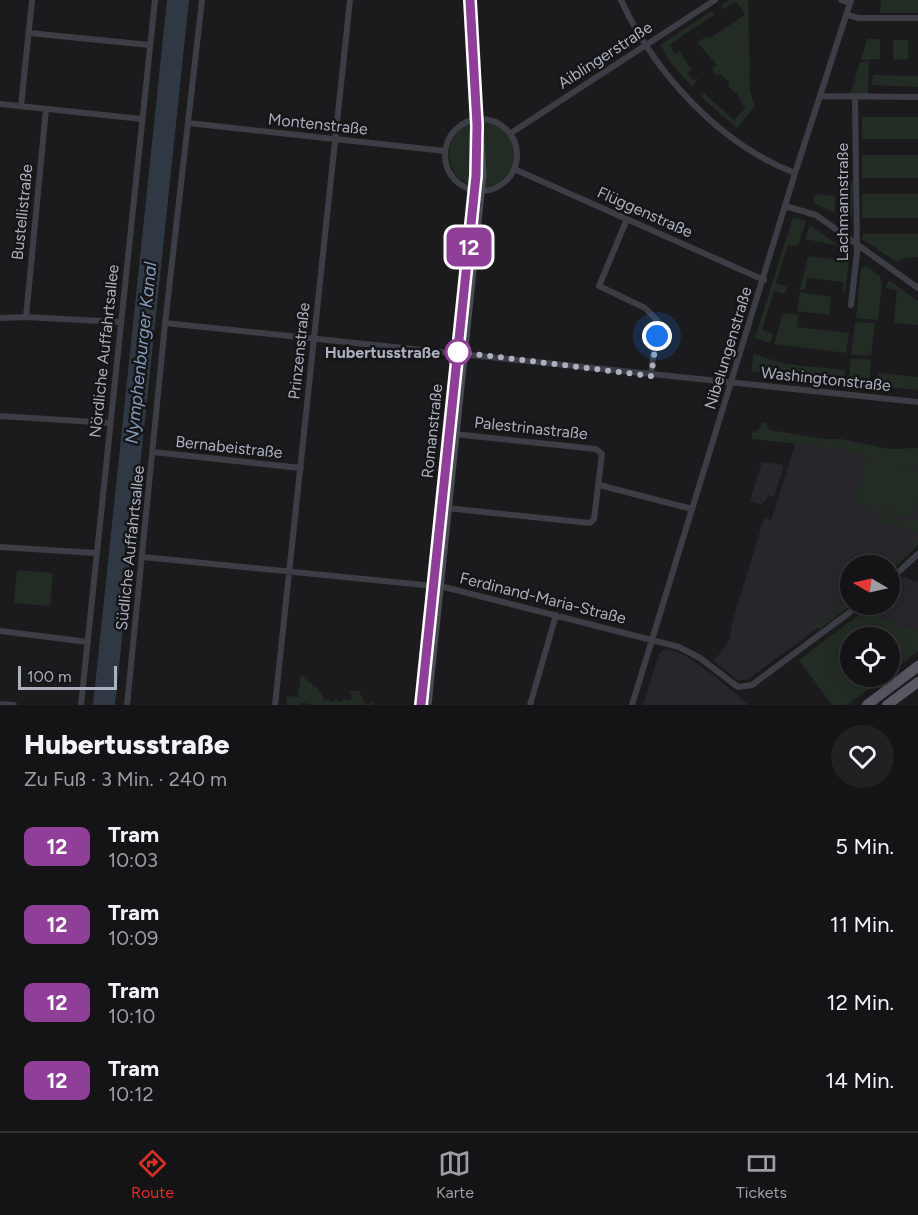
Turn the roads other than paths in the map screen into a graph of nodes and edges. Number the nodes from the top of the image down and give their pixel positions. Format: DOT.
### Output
graph roads {
  1 [pos="32,0"];
  2 [pos="154,0"];
  3 [pos="202,0"];
  4 [pos="350,0"];
  5 [pos="471,0"];
  6 [pos="621,0"];
  7 [pos="715,0"];
  8 [pos="841,0"];
  9 [pos="851,2"];
  10 [pos="847,15"];
  11 [pos="918,18"];
  12 [pos="29,33"];
  13 [pos="150,45"];
  14 [pos="646,45"];
  15 [pos="820,96"];
  16 [pos="918,97"];
  17 [pos="855,98"];
  18 [pos="0,104"];
  19 [pos="21,106"];
  20 [pos="46,109"];
  21 [pos="142,119"];
  22 [pos="478,122"];
  23 [pos="188,123"];
  24 [pos="511,134"];
  25 [pos="334,139"];
  26 [pos="445,151"];
  27 [pos="514,169"];
  28 [pos="795,173"];
  29 [pos="477,191"];
  30 [pos="785,206"];
  31 [pos="627,219"];
  32 [pos="856,244"];
  33 [pos="764,280"];
  34 [pos="918,288"];
  35 [pos="851,305"];
  36 [pos="26,317"];
  37 [pos="0,318"];
  38 [pos="119,322"];
  39 [pos="165,323"];
  40 [pos="314,337"];
  41 [pos="460,353"];
  42 [pos="651,376"];
  43 [pos="731,383"];
  44 [pos="918,402"];
  45 [pos="0,416"];
  46 [pos="110,423"];
  47 [pos="451,434"];
  48 [pos="153,452"];
  49 [pos="301,468"];
  50 [pos="599,485"];
  51 [pos="443,507"];
  52 [pos="692,509"];
  53 [pos="0,547"];
  54 [pos="96,553"];
  55 [pos="918,554"];
  56 [pos="143,557"];
  57 [pos="900,571"];
  58 [pos="289,572"];
  59 [pos="435,586"];
  60 [pos="556,615"];
  61 [pos="847,615"];
  62 [pos="0,631"];
  63 [pos="652,640"];
  64 [pos="88,642"];
  65 [pos="918,666"];
  66 [pos="918,682"];
  67 [pos="0,704"];
  68 [pos="14,705"];
  69 [pos="81,705"];
  70 [pos="127,705"];
  71 [pos="275,705"];
  72 [pos="419,705"];
  73 [pos="427,705"];
  74 [pos="530,705"];
  75 [pos="632,705"];
  76 [pos="867,705"];
  77 [pos="887,705"];
  1 -- 12 [label="street"];
  2 -- 13 [label="street, Nördliche Auffahrtsallee"];
  3 -- 23 [label="street, Südliche Auffahrtsallee"];
  4 -- 25 [label="street, Prinzenstraße"];
  5 -- 22 [label="main road, Romanstraße"];
  6 -- 14 [label="street"];
  7 -- 14 [label="street, Aiblingerstraße"];
  8 -- 9 [label="street"];
  9 -- 10 [label="street, Nibelungenstraße"];
  10 -- 11 [label="street"];
  10 -- 15 [label="street, Nibelungenstraße"];
  12 -- 13 [label="street"];
  12 -- 19 [label="street"];
  13 -- 21 [label="street, Nördliche Auffahrtsallee"];
  14 -- 24 [label="street, Aiblingerstraße"];
  14 -- 28 [label="street"];
  15 -- 17 [label="street"];
  15 -- 28 [label="street, Nibelungenstraße"];
  16 -- 17 [label="street"];
  17 -- 32 [label="street, Lachmannstraße"];
  18 -- 19 [label="street"];
  19 -- 20 [label="street"];
  20 -- 21 [label="street"];
  20 -- 36 [label="street, Bustellistraße"];
  21 -- 38 [label="street, Nördliche Auffahrtsallee"];
  22 -- 24 [label="street"];
  22 -- 26 [label="street"];
  22 -- 29 [label="main road, Romanstraße"];
  23 -- 25 [label="street, Montenstraße"];
  23 -- 39 [label="street, Südliche Auffahrtsallee"];
  24 -- 27 [label="street"];
  25 -- 26 [label="street, Montenstraße"];
  25 -- 40 [label="street, Prinzenstraße"];
  26 -- 29 [label="street"];
  27 -- 29 [label="street"];
  27 -- 31 [label="street, Flüggenstraße"];
  28 -- 30 [label="street, Nibelungenstraße"];
  29 -- 41 [label="main road, Romanstraße"];
  30 -- 32 [label="street"];
  30 -- 33 [label="street, Nibelungenstraße"];
  31 -- 33 [label="street, Flüggenstraße"];
  31 -- 42 [label="street"];
  32 -- 34 [label="street"];
  32 -- 35 [label="street, Lachmannstraße"];
  33 -- 43 [label="street, Nibelungenstraße"];
  36 -- 37 [label="street"];
  36 -- 38 [label="street"];
  38 -- 46 [label="street, Nördliche Auffahrtsallee"];
  39 -- 40 [label="street"];
  39 -- 48 [label="street, Südliche Auffahrtsallee"];
  40 -- 41 [label="street"];
  40 -- 49 [label="street, Prinzenstraße"];
  41 -- 42 [label="street"];
  41 -- 47 [label="main road, Romanstraße"];
  42 -- 43 [label="street"];
  43 -- 44 [label="street, Washingtonstraße"];
  43 -- 52 [label="street, Nibelungenstraße"];
  45 -- 46 [label="street"];
  46 -- 54 [label="street, Nördliche Auffahrtsallee"];
  47 -- 50 [label="street, Palestrinastraße"];
  47 -- 51 [label="main road, Romanstraße"];
  48 -- 49 [label="street, Bernabeistraße"];
  48 -- 56 [label="street, Südliche Auffahrtsallee"];
  49 -- 58 [label="street, Prinzenstraße"];
  50 -- 51 [label="street, Palestrinastraße"];
  50 -- 52 [label="street"];
  51 -- 59 [label="main road, Romanstraße"];
  52 -- 63 [label="street, Nibelungenstraße"];
  53 -- 54 [label="street"];
  54 -- 64 [label="street, Nördliche Auffahrtsallee"];
  55 -- 57 [label="street"];
  56 -- 58 [label="street, Ferdinand-Maria-Straße"];
  56 -- 70 [label="street, Südliche Auffahrtsallee"];
  58 -- 59 [label="street, Ferdinand-Maria-Straße"];
  58 -- 71 [label="street, Prinzenstraße"];
  59 -- 60 [label="street, Ferdinand-Maria-Straße"];
  59 -- 72 [label="main road, Romanstraße"];
  59 -- 73 [label="main road, Romanstraße"];
  60 -- 63 [label="street, Ferdinand-Maria-Straße"];
  60 -- 74 [label="street"];
  61 -- 63 [label="street, Ferdinand-Maria-Straße"];
  62 -- 64 [label="street"];
  63 -- 75 [label="street, Nibelungenstraße"];
  64 -- 69 [label="street, Nördliche Auffahrtsallee"];
  65 -- 76 [label="main road"];
  66 -- 77 [label="main road"];
  67 -- 68 [label="street"];
}
